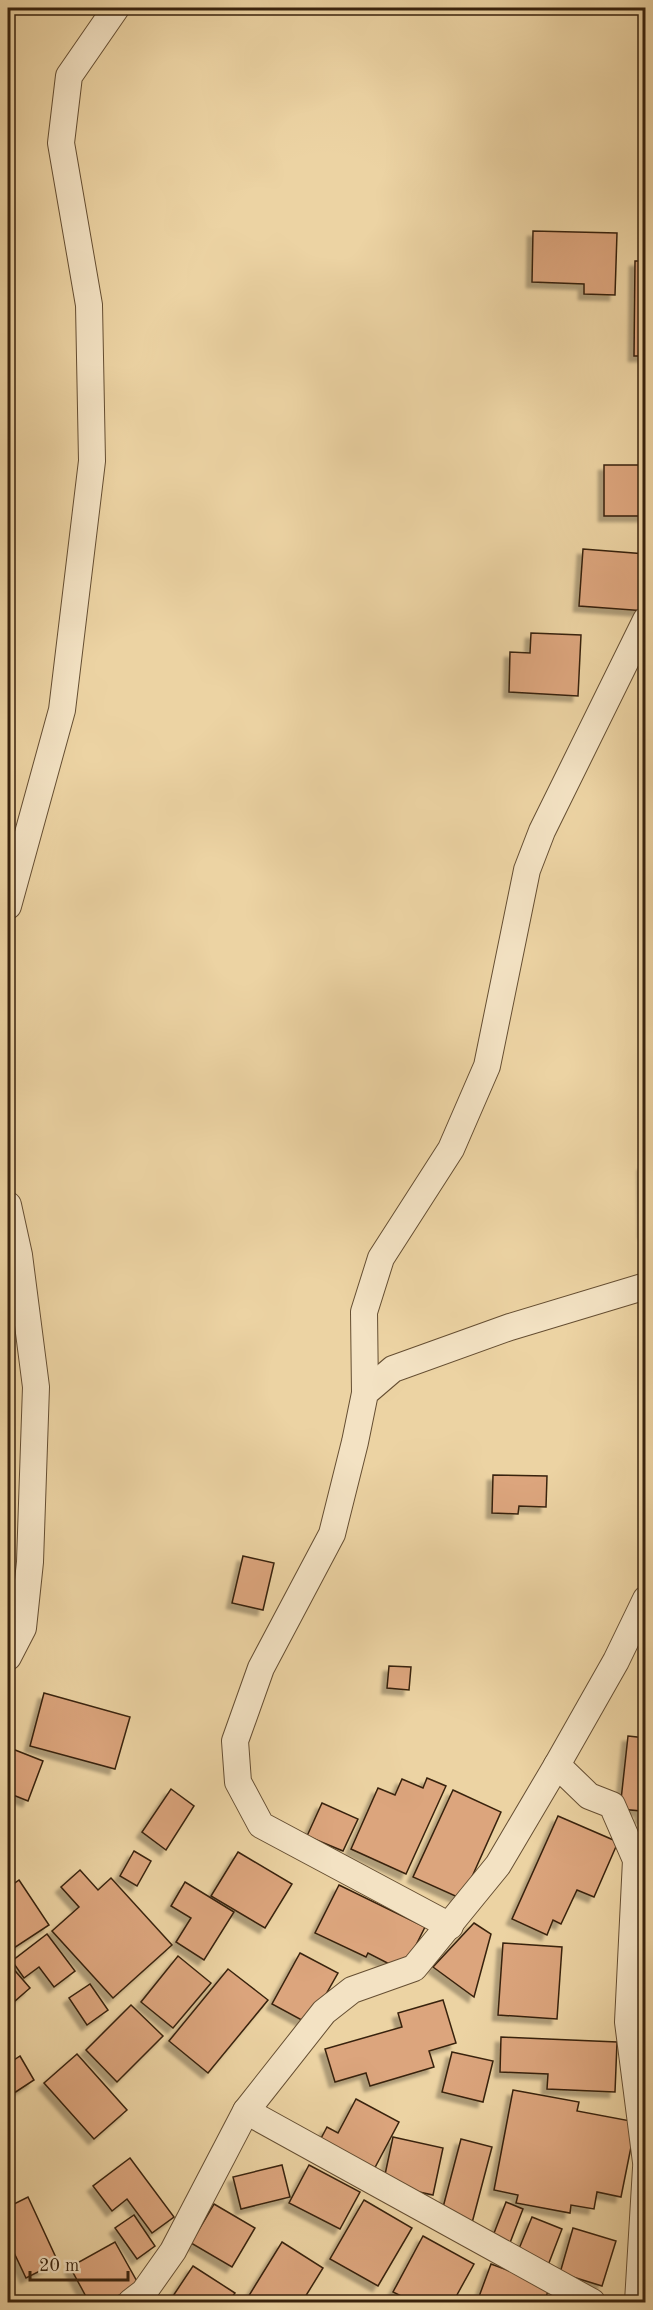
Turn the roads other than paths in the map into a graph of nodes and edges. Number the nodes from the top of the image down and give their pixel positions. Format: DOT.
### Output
graph roads {
  1 [pos="116,8"];
  2 [pos="645,620"];
  3 [pos="8,906"];
  4 [pos="8,1205"];
  5 [pos="645,1286"];
  6 [pos="365,1393"];
  7 [pos="645,1599"];
  8 [pos="8,1657"];
  9 [pos="557,1765"];
  10 [pos="450,1926"];
  11 [pos="246,2111"];
  12 [pos="645,2162"];
  13 [pos="645,2168"];
  14 [pos="131,2302"];
  15 [pos="592,2302"];
  16 [pos="638,2302"];
  1 -- 3 [label="street"];
  2 -- 6 [label="street"];
  4 -- 8 [label="street"];
  5 -- 6 [label="street"];
  6 -- 10 [label="street"];
  7 -- 9 [label="street"];
  9 -- 10 [label="street"];
  9 -- 12 [label="street"];
  10 -- 11 [label="street"];
  11 -- 14 [label="street"];
  11 -- 15 [label="street"];
  13 -- 16 [label="street"];
}
